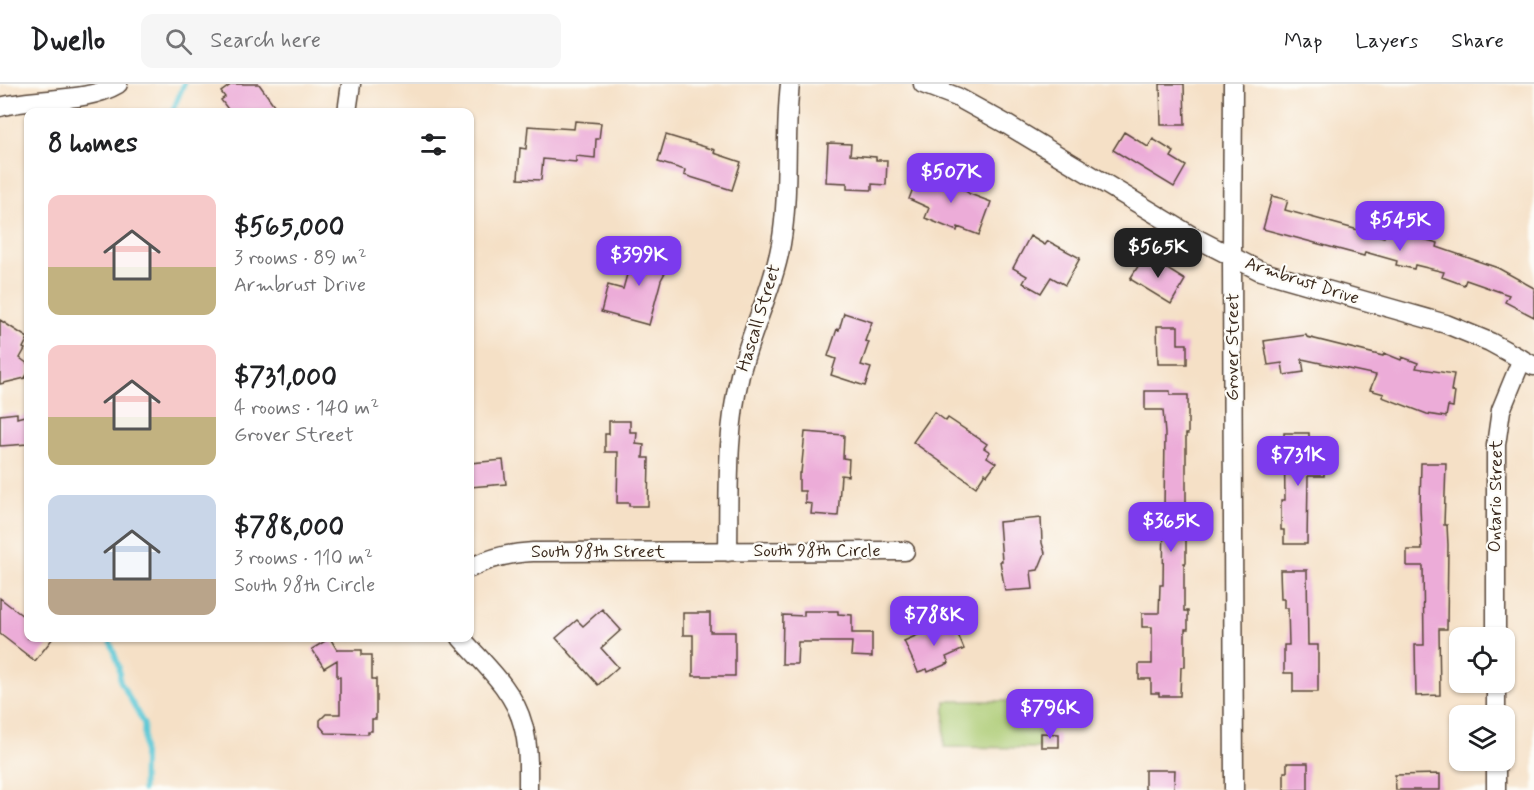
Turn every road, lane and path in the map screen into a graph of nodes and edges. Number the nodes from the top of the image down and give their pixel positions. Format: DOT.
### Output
graph roads {
  1 [pos="118,84"];
  2 [pos="351,84"];
  3 [pos="790,84"];
  4 [pos="923,84"];
  5 [pos="1233,84"];
  6 [pos="0,107"];
  7 [pos="348,108"];
  8 [pos="1232,257"];
  9 [pos="1528,363"];
  10 [pos="905,551"];
  11 [pos="728,552"];
  12 [pos="474,566"];
  13 [pos="1496,627"];
  14 [pos="465,642"];
  15 [pos="1496,771"];
  16 [pos="528,790"];
  17 [pos="1234,790"];
  18 [pos="1496,790"];
  1 -- 6 [label="street"];
  2 -- 7 [label="street"];
  3 -- 11 [label="street, Hascall Street"];
  4 -- 8 [label="street, Armbrust Drive"];
  5 -- 8 [label="street, Grover Street"];
  8 -- 9 [label="street, Armbrust Drive"];
  8 -- 17 [label="street, Grover Street"];
  9 -- 13 [label="street, Ontario Street"];
  10 -- 11 [label="street, South 98th Circle"];
  11 -- 12 [label="street, South 98th Street"];
  14 -- 16 [label="street"];
  15 -- 18 [label="street"];
}
